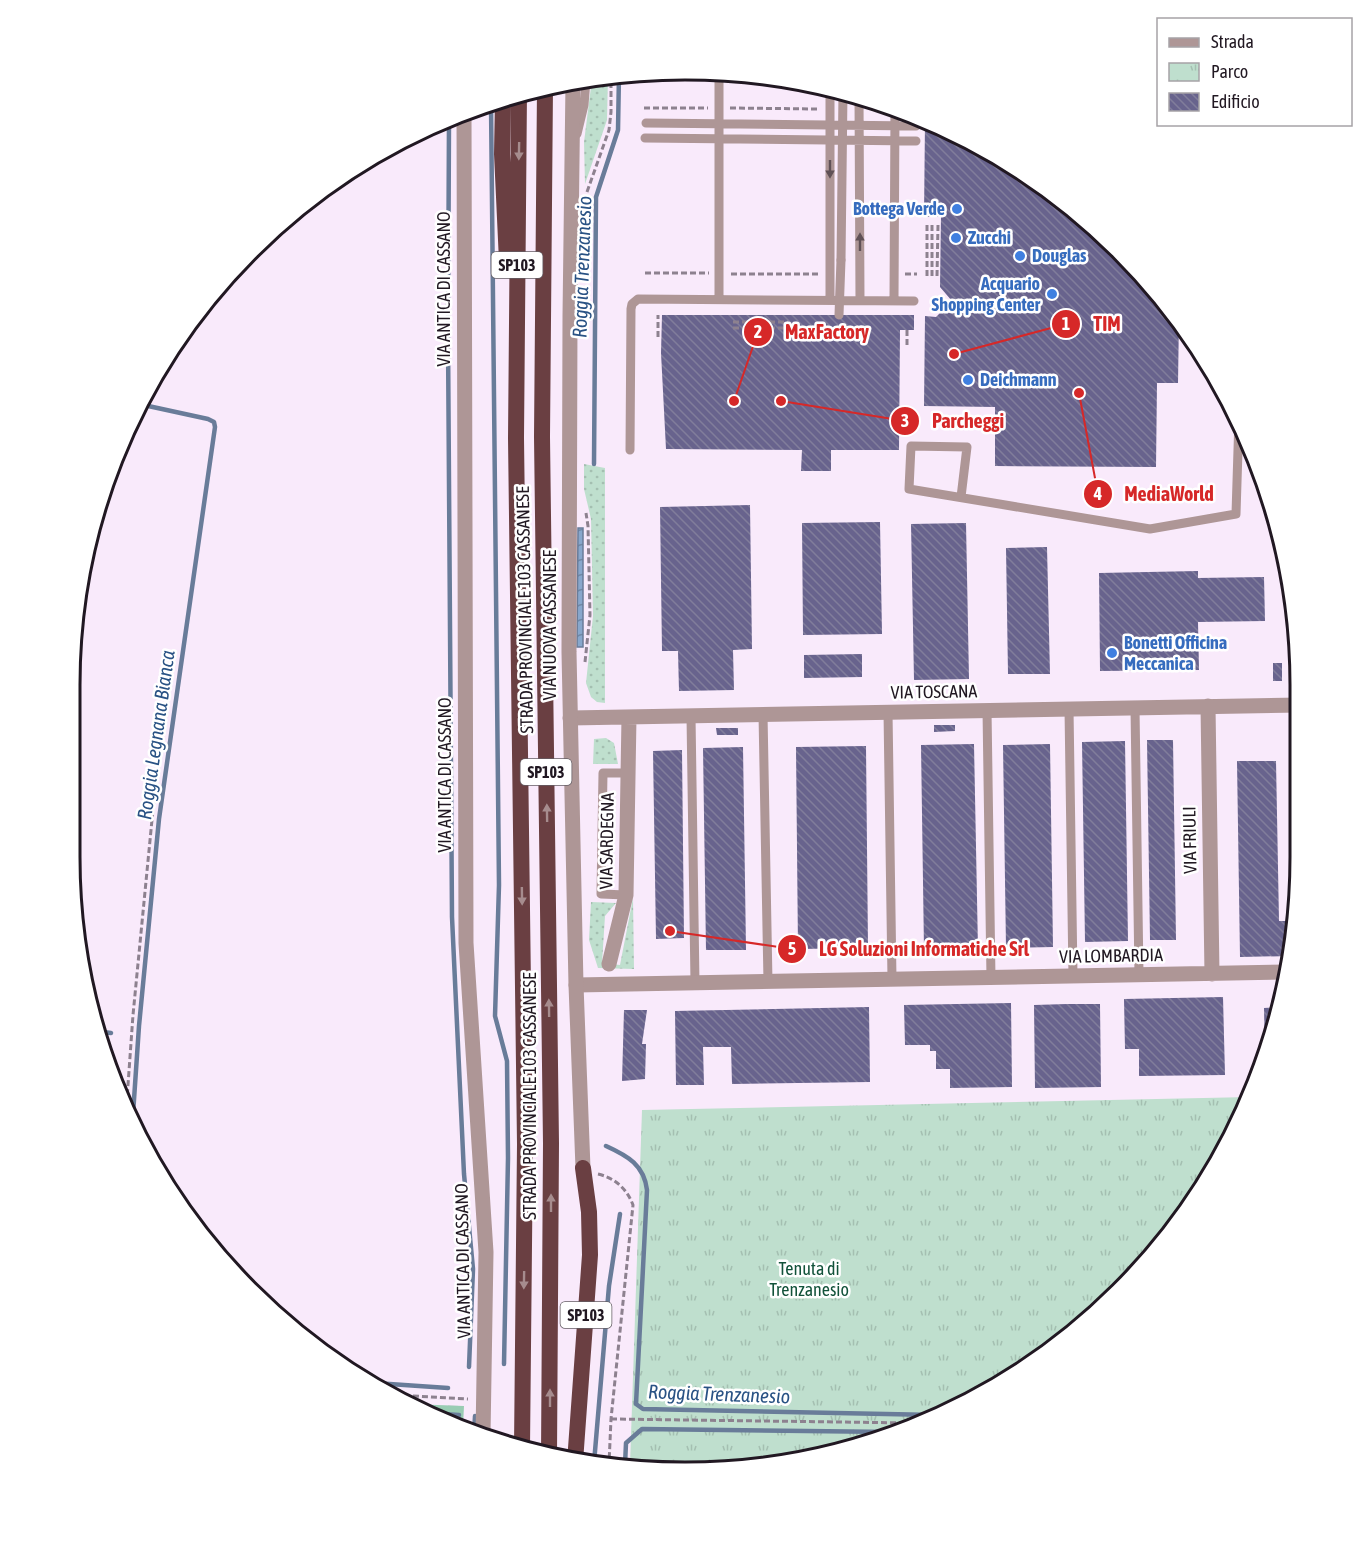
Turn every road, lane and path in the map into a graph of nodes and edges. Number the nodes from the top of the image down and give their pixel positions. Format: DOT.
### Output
graph roads {
  1 [pos="719,81"];
  2 [pos="611,84"];
  3 [pos="585,88"];
  4 [pos="573,90"];
  5 [pos="545,96"];
  6 [pos="830,97"];
  7 [pos="843,100"];
  8 [pos="519,103"];
  9 [pos="859,105"];
  10 [pos="503,108"];
  11 [pos="644,108"];
  12 [pos="719,108"];
  13 [pos="830,109"];
  14 [pos="859,109"];
  15 [pos="870,109"];
  16 [pos="894,117"];
  17 [pos="464,122"];
  18 [pos="645,123"];
  19 [pos="719,124"];
  20 [pos="830,125"];
  21 [pos="859,126"];
  22 [pos="894,126"];
  23 [pos="916,126"];
  24 [pos="645,138"];
  25 [pos="719,139"];
  26 [pos="830,140"];
  27 [pos="860,141"];
  28 [pos="895,141"];
  29 [pos="916,141"];
  30 [pos="573,154"];
  31 [pos="586,196"];
  32 [pos="938,225"];
  33 [pos="645,273"];
  34 [pos="719,273"];
  35 [pos="830,274"];
  36 [pos="894,274"];
  37 [pos="917,274"];
  38 [pos="927,276"];
  39 [pos="932,276"];
  40 [pos="937,276"];
  41 [pos="719,298"];
  42 [pos="830,300"];
  43 [pos="841,300"];
  44 [pos="860,300"];
  45 [pos="894,300"];
  46 [pos="914,301"];
  47 [pos="658,315"];
  48 [pos="839,315"];
  49 [pos="733,322"];
  50 [pos="788,322"];
  51 [pos="733,328"];
  52 [pos="788,328"];
  53 [pos="907,330"];
  54 [pos="658,337"];
  55 [pos="907,347"];
  56 [pos="516,438"];
  57 [pos="1238,440"];
  58 [pos="630,450"];
  59 [pos="961,498"];
  60 [pos="585,508"];
  61 [pos="585,666"];
  62 [pos="1208,706"];
  63 [pos="1135,708"];
  64 [pos="1069,709"];
  65 [pos="987,710"];
  66 [pos="888,712"];
  67 [pos="1290,712"];
  68 [pos="763,714"];
  69 [pos="691,716"];
  70 [pos="629,717"];
  71 [pos="570,718"];
  72 [pos="628,773"];
  73 [pos="155,789"];
  74 [pos="626,895"];
  75 [pos="609,964"];
  76 [pos="1279,972"];
  77 [pos="1212,974"];
  78 [pos="1139,975"];
  79 [pos="1073,976"];
  80 [pos="991,978"];
  81 [pos="892,979"];
  82 [pos="768,982"];
  83 [pos="695,983"];
  84 [pos="576,985"];
  85 [pos="127,1092"];
  86 [pos="583,1168"];
  87 [pos="409,1396"];
  88 [pos="484,1399"];
  89 [pos="611,1419"];
  90 [pos="899,1423"];
  91 [pos="483,1427"];
  92 [pos="522,1440"];
  93 [pos="549,1447"];
  94 [pos="576,1452"];
  95 [pos="609,1457"];
  1 -- 12 [label="lane"];
  2 -- 31 [label="path"];
  3 -- 30 [label="lane"];
  4 -- 30 [label="street, VIA NUOVA CASSANESE"];
  93 -- 5 [label="highway, STRADA PROVINCIALE 103 CASSANESE / SP103, one-way"];
  6 -- 13 [label="lane"];
  7 -- 43 [label="lane, bridge"];
  8 -- 56 [label="highway, STRADA PROVINCIALE 103 CASSANESE / SP103, one-way"];
  9 -- 14 [label="lane"];
  10 -- 56 [label="highway, SP103"];
  11 -- 12 [label="path"];
  12 -- 13 [label="path"];
  12 -- 19 [label="lane"];
  13 -- 20 [label="lane"];
  14 -- 15 [label="path"];
  14 -- 21 [label="lane"];
  16 -- 22 [label="lane"];
  17 -- 88 [label="street, VIA ANTICA DI CASSANO"];
  18 -- 19 [label="lane"];
  19 -- 20 [label="lane"];
  19 -- 25 [label="lane"];
  20 -- 21 [label="lane"];
  20 -- 26 [label="lane"];
  21 -- 22 [label="lane"];
  21 -- 27 [label="lane"];
  22 -- 23 [label="lane"];
  22 -- 28 [label="lane"];
  24 -- 25 [label="lane"];
  25 -- 26 [label="lane"];
  25 -- 34 [label="lane"];
  26 -- 27 [label="lane"];
  26 -- 35 [label="lane, one-way"];
  27 -- 28 [label="lane"];
  44 -- 27 [label="lane, one-way"];
  28 -- 29 [label="lane"];
  28 -- 36 [label="lane"];
  30 -- 71 [label="street, VIA NUOVA CASSANESE / SP103"];
  32 -- 40 [label="path"];
  33 -- 34 [label="path"];
  34 -- 35 [label="path"];
  34 -- 41 [label="lane"];
  35 -- 42 [label="lane"];
  36 -- 37 [label="path"];
  36 -- 45 [label="lane"];
  38 -- 39 [label="path"];
  41 -- 42 [label="lane"];
  41 -- 58 [label="lane"];
  42 -- 43 [label="lane"];
  43 -- 44 [label="lane"];
  43 -- 48 [label="lane"];
  44 -- 45 [label="lane"];
  45 -- 46 [label="lane"];
  47 -- 54 [label="path"];
  49 -- 50 [label="path"];
  51 -- 52 [label="path"];
  53 -- 55 [label="path"];
  56 -- 92 [label="highway, STRADA PROVINCIALE 103 CASSANESE / SP103, one-way"];
  57 -- 59 [label="lane"];
  59 -- 59 [label="lane"];
  60 -- 61 [label="path"];
  62 -- 63 [label="street, VIA TOSCANA"];
  62 -- 67 [label="street, VIA TOSCANA"];
  62 -- 77 [label="street, VIA FRIULI"];
  63 -- 64 [label="street, VIA TOSCANA"];
  63 -- 78 [label="lane"];
  64 -- 65 [label="street, VIA TOSCANA"];
  64 -- 79 [label="lane"];
  65 -- 66 [label="street, VIA TOSCANA"];
  65 -- 80 [label="lane"];
  66 -- 68 [label="street, VIA TOSCANA"];
  66 -- 81 [label="lane"];
  68 -- 69 [label="street, VIA TOSCANA"];
  68 -- 82 [label="lane"];
  69 -- 70 [label="street, VIA TOSCANA"];
  69 -- 83 [label="lane"];
  70 -- 71 [label="street, VIA TOSCANA"];
  70 -- 72 [label="street, VIA SARDEGNA"];
  71 -- 84 [label="street, VIA NUOVA CASSANESE / SP103"];
  72 -- 74 [label="street, VIA SARDEGNA"];
  72 -- 74 [label="lane"];
  73 -- 85 [label="path"];
  74 -- 75 [label="street, VIA SARDEGNA"];
  76 -- 77 [label="street, VIA LOMBARDIA"];
  77 -- 78 [label="street, VIA LOMBARDIA"];
  78 -- 79 [label="street, VIA LOMBARDIA"];
  79 -- 80 [label="street, VIA LOMBARDIA"];
  80 -- 81 [label="street, VIA LOMBARDIA"];
  81 -- 82 [label="street, VIA LOMBARDIA"];
  82 -- 83 [label="street, VIA LOMBARDIA"];
  83 -- 84 [label="street, VIA LOMBARDIA"];
  84 -- 86 [label="street, VIA NUOVA CASSANESE / SP103"];
  86 -- 89 [label="path"];
  86 -- 94 [label="highway, SP103"];
  87 -- 88 [label="path"];
  88 -- 91 [label="street, VIA ANTICA DI CASSANO"];
  89 -- 90 [label="path"];
  89 -- 95 [label="path"];
}
